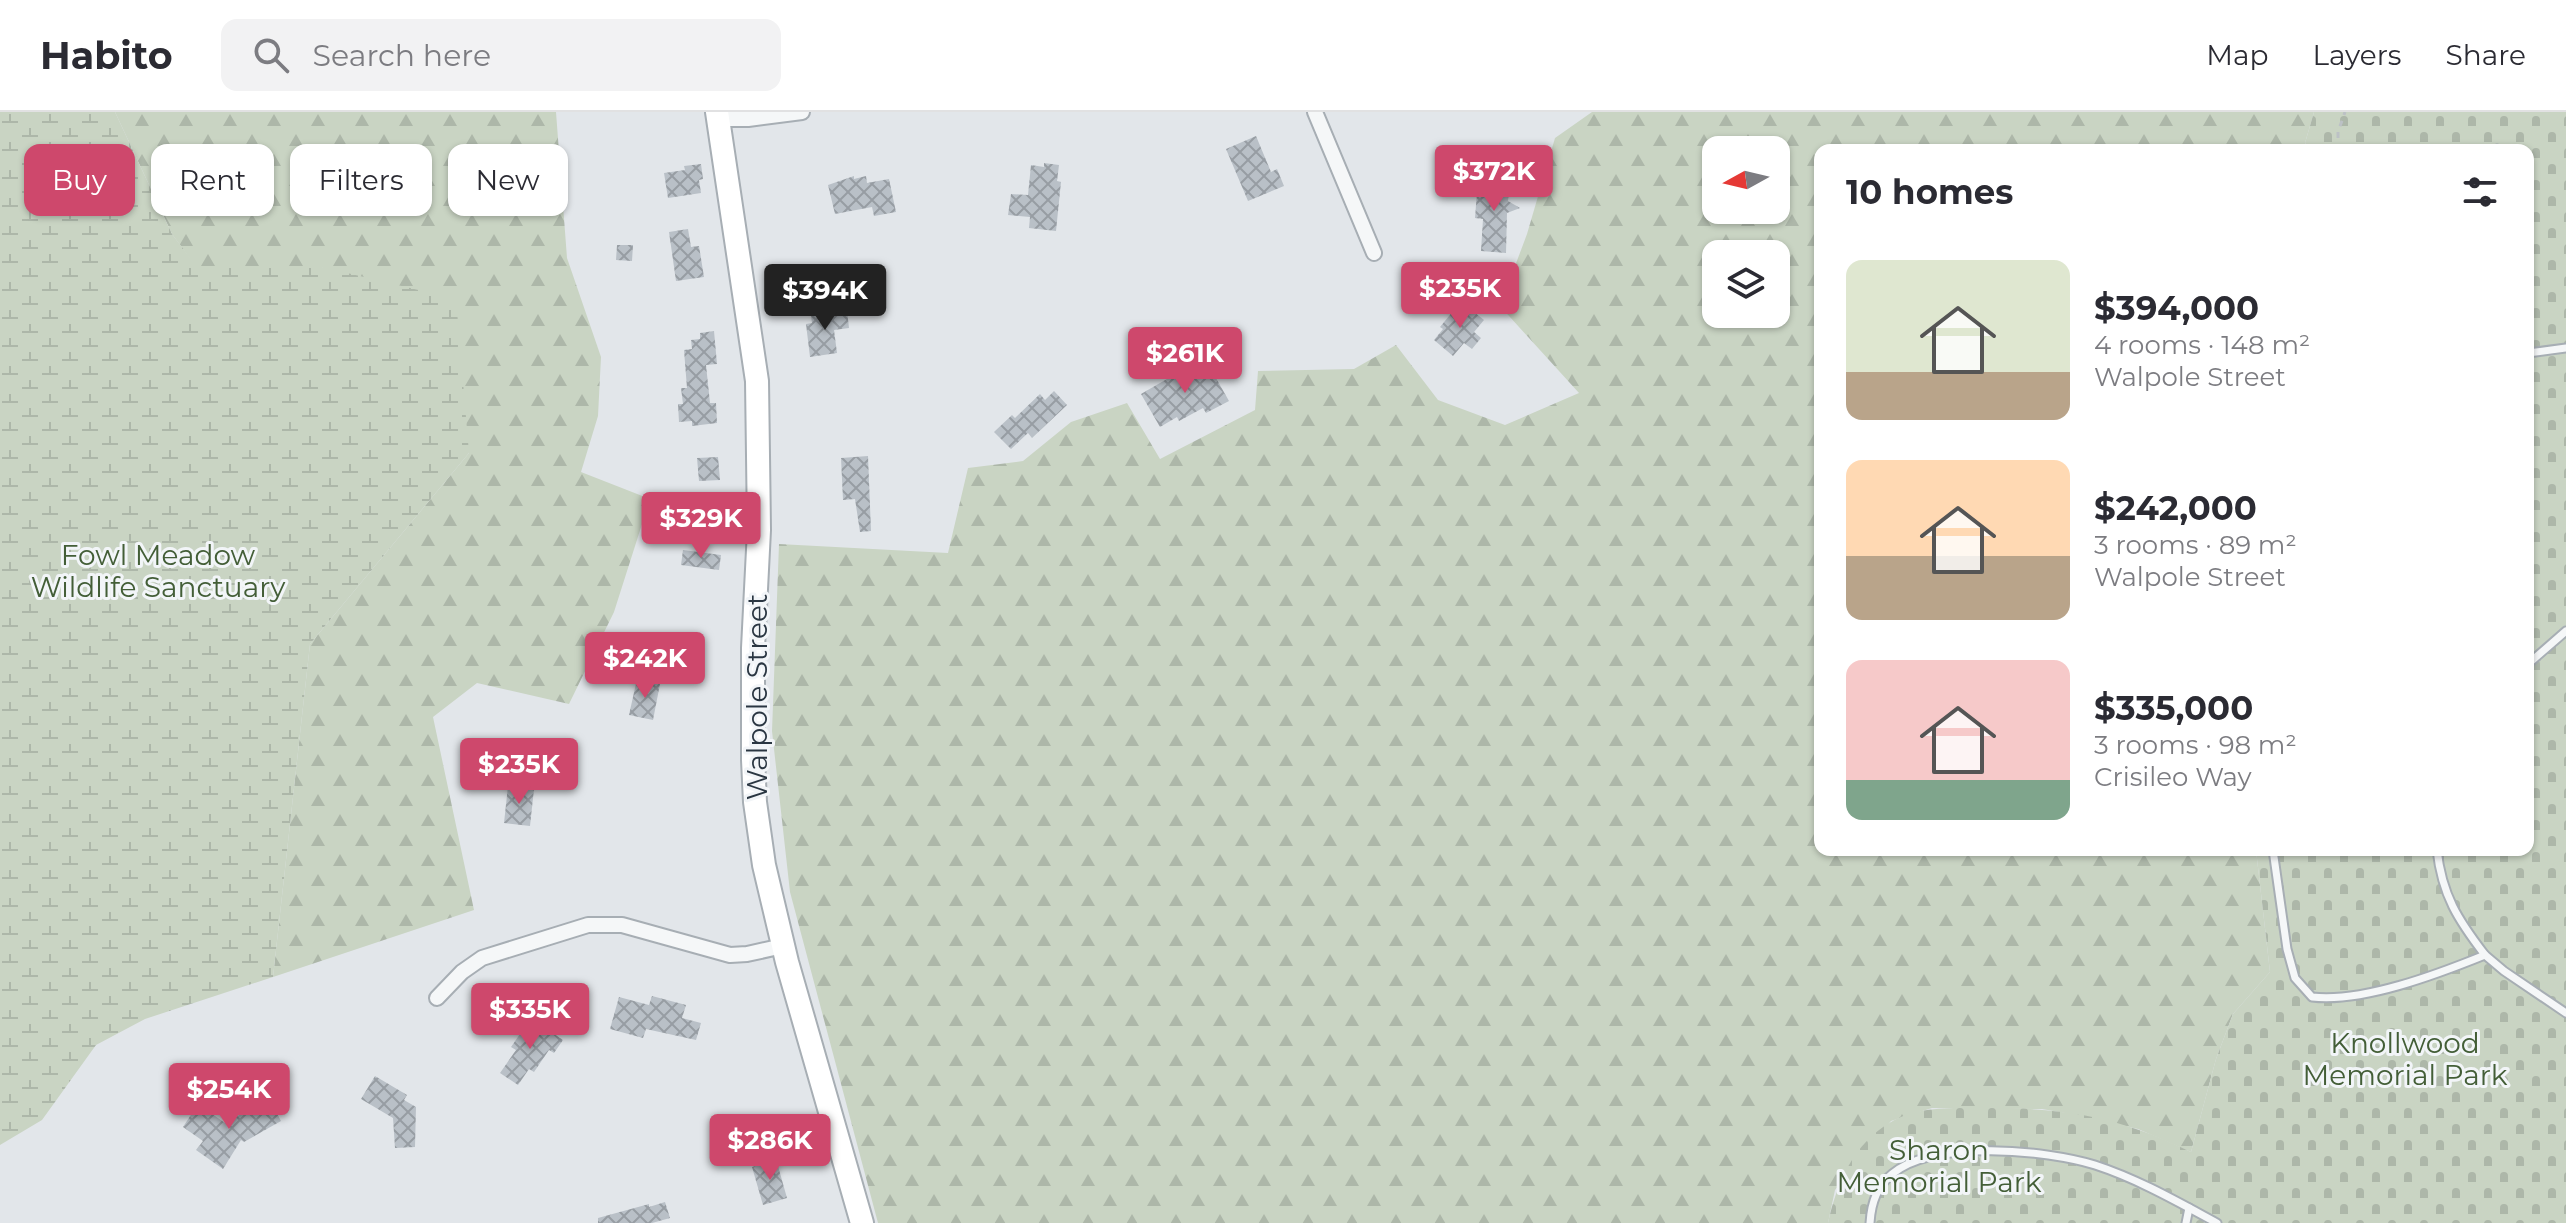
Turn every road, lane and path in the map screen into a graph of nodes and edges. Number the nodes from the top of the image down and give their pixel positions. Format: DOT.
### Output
graph roads {
  1 [pos="802,112"];
  2 [pos="1315,112"];
  3 [pos="2345,112"];
  4 [pos="718,115"];
  5 [pos="2338,144"];
  6 [pos="1374,253"];
  7 [pos="2566,348"];
  8 [pos="2534,352"];
  9 [pos="2566,631"];
  10 [pos="2534,659"];
  11 [pos="2274,856"];
  12 [pos="2438,856"];
  13 [pos="783,946"];
  14 [pos="2485,955"];
  15 [pos="437,998"];
  16 [pos="2566,1013"];
  17 [pos="2189,1208"];
  18 [pos="862,1223"];
  19 [pos="1870,1223"];
  20 [pos="2186,1223"];
  21 [pos="2217,1223"];
  1 -- 4 [label="street"];
  2 -- 6 [label="street"];
  3 -- 5 [label="path"];
  4 -- 13 [label="main road, Walpole Street"];
  7 -- 8 [label="lane"];
  9 -- 10 [label="lane"];
  11 -- 14 [label="lane"];
  12 -- 14 [label="lane"];
  13 -- 15 [label="street"];
  13 -- 18 [label="main road, Walpole Street"];
  14 -- 16 [label="lane"];
  17 -- 19 [label="lane"];
  17 -- 20 [label="lane"];
  17 -- 21 [label="lane"];
}
